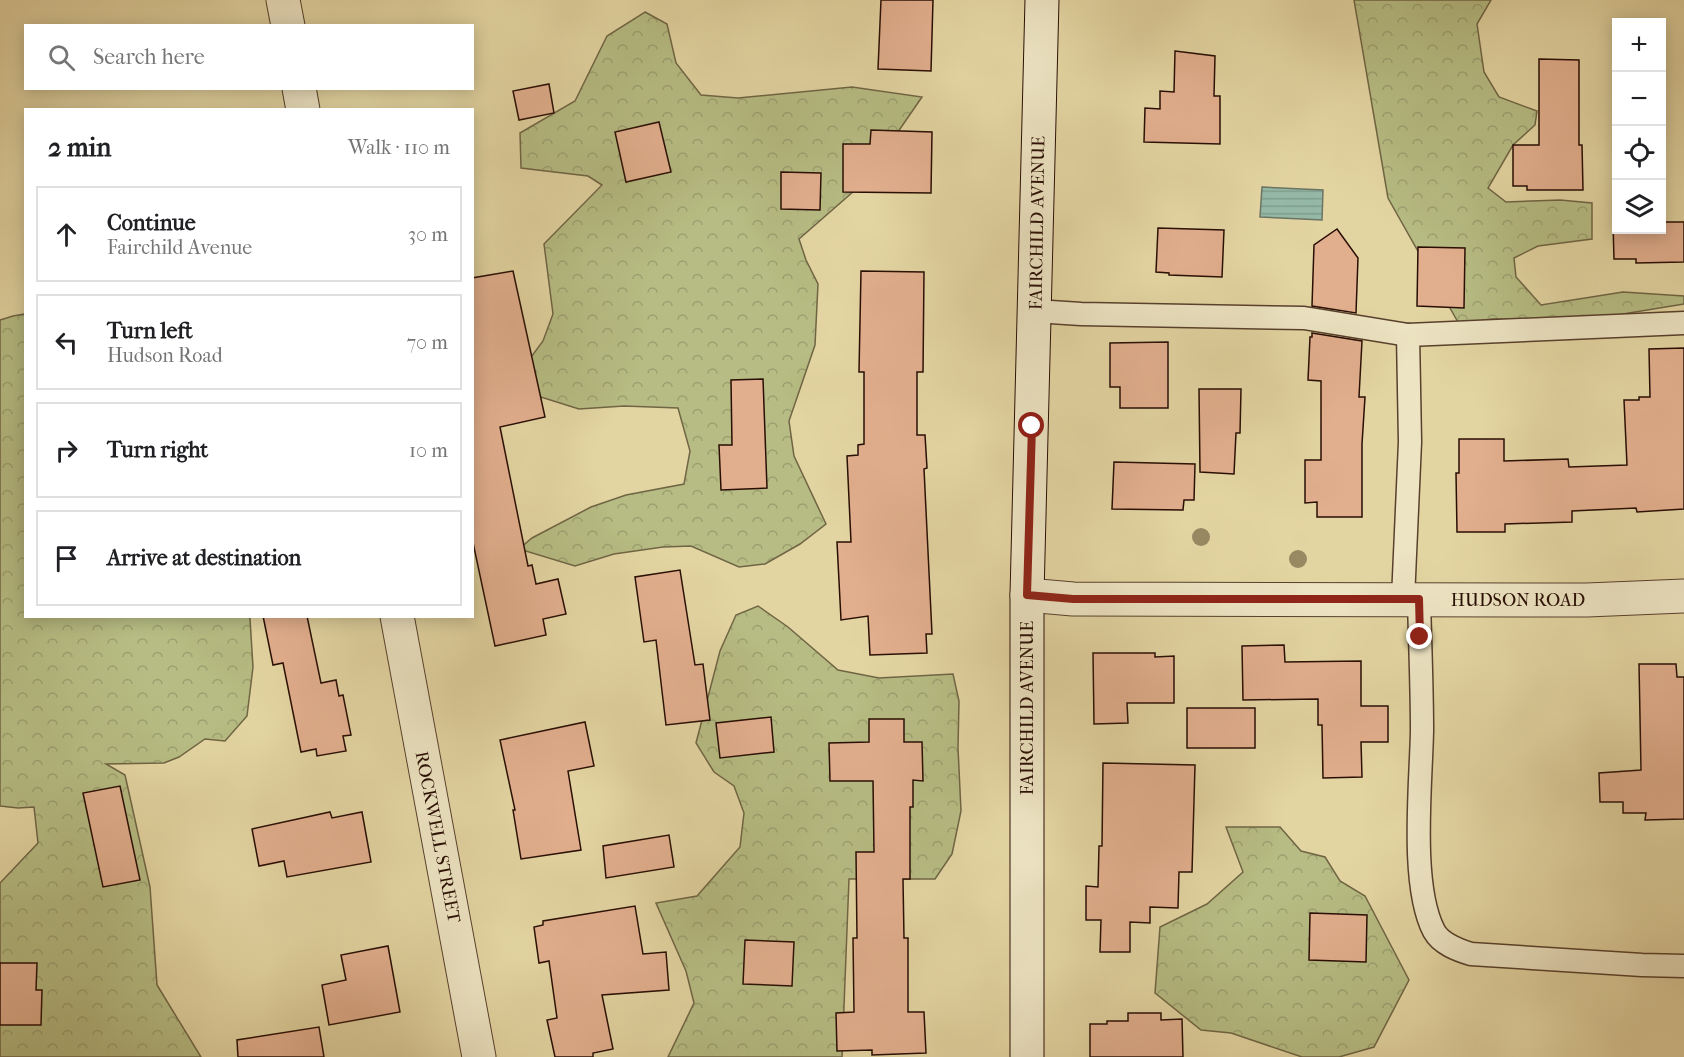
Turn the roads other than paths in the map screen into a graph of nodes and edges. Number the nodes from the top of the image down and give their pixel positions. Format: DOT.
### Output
graph roads {
  1 [pos="283,0"];
  2 [pos="1042,0"];
  3 [pos="288,24"];
  4 [pos="299,90"];
  5 [pos="303,108"];
  6 [pos="1035,311"];
  7 [pos="1684,323"];
  8 [pos="1408,335"];
  9 [pos="1027,595"];
  10 [pos="1684,596"];
  11 [pos="1411,599"];
  12 [pos="398,618"];
  13 [pos="1684,966"];
  14 [pos="479,1057"];
  15 [pos="1027,1057"];
  1 -- 3 [label="street"];
  2 -- 6 [label="street, FAIRCHILD AVENUE"];
  4 -- 5 [label="street"];
  6 -- 8 [label="lane"];
  6 -- 9 [label="street, FAIRCHILD AVENUE"];
  7 -- 8 [label="lane"];
  8 -- 11 [label="lane"];
  9 -- 11 [label="street, HUDSON ROAD"];
  9 -- 15 [label="street, FAIRCHILD AVENUE"];
  10 -- 11 [label="street, HUDSON ROAD"];
  11 -- 13 [label="lane"];
  12 -- 14 [label="street, ROCKWELL STREET"];
}
